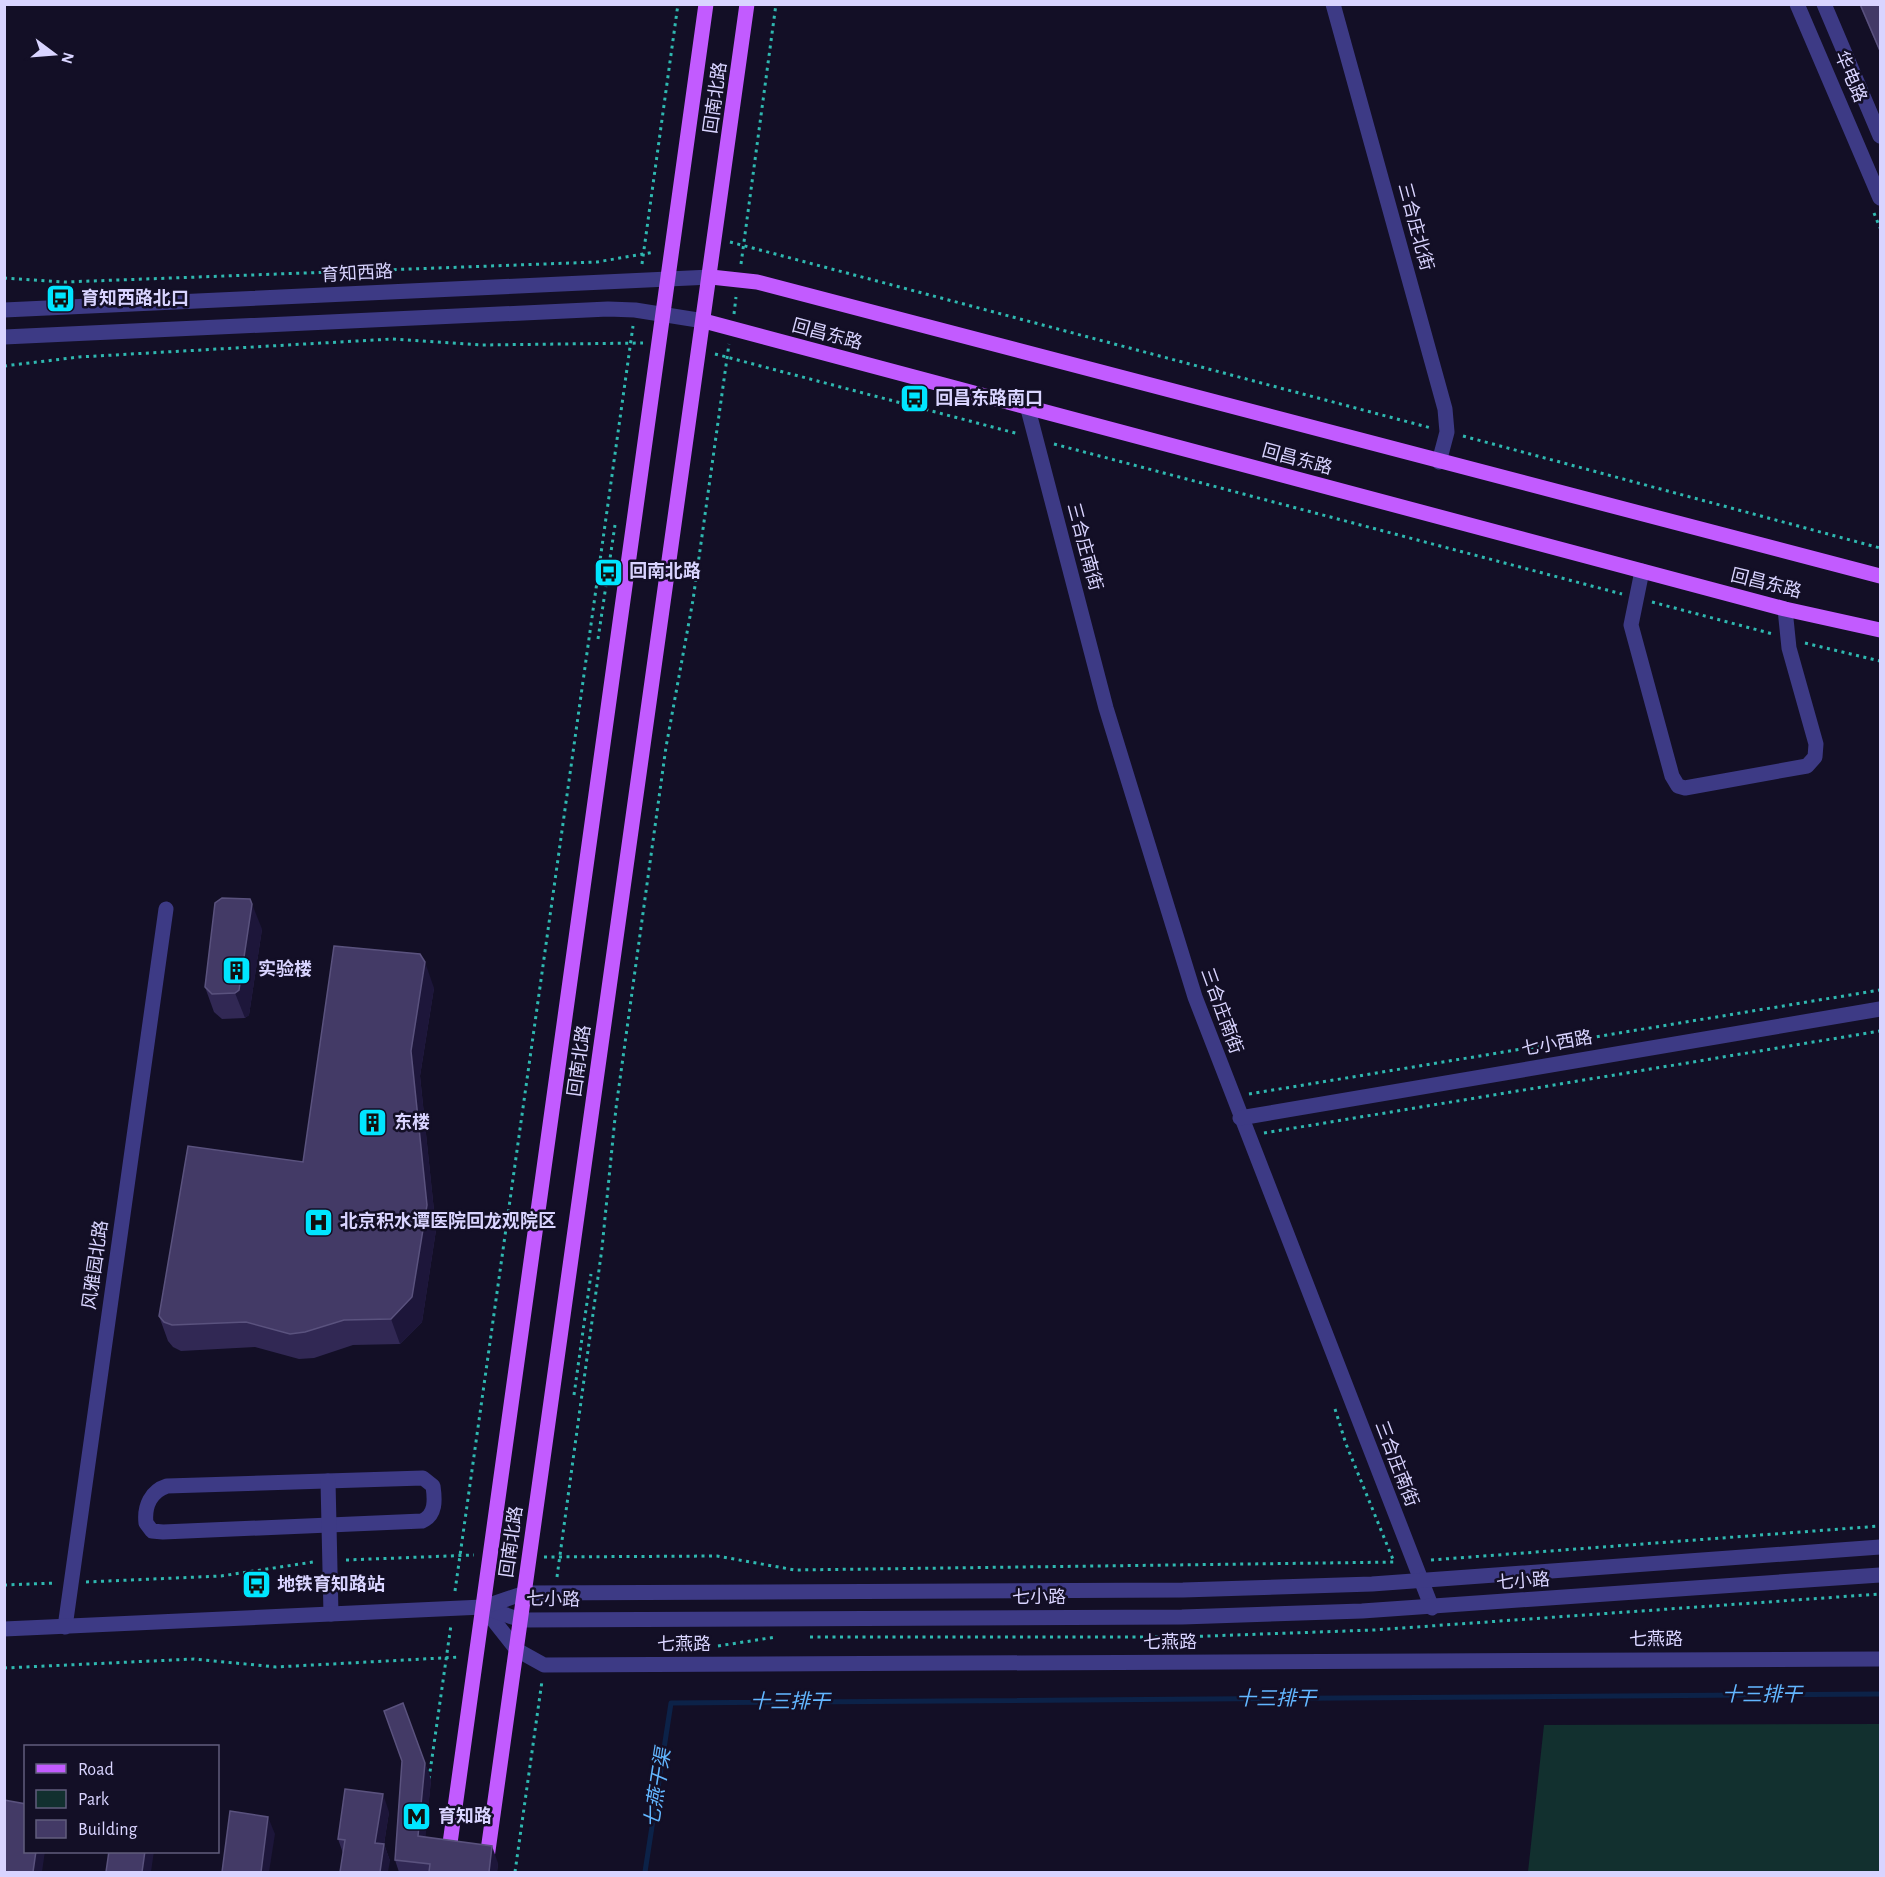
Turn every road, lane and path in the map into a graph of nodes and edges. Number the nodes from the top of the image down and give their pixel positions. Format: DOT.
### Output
graph roads {
  1 [pos="678,4"];
  2 [pos="706,4"];
  3 [pos="747,4"];
  4 [pos="776,4"];
  5 [pos="1333,4"];
  6 [pos="1797,4"];
  7 [pos="1824,4"];
  8 [pos="1881,136"];
  9 [pos="1881,198"];
  10 [pos="646,232"];
  11 [pos="744,240"];
  12 [pos="716,241"];
  13 [pos="673,248"];
  14 [pos="711,277"];
  15 [pos="4,278"];
  16 [pos="669,279"];
  17 [pos="4,310"];
  18 [pos="664,314"];
  19 [pos="704,321"];
  20 [pos="4,337"];
  21 [pos="592,343"];
  22 [pos="759,365"];
  23 [pos="4,366"];
  24 [pos="626,374"];
  25 [pos="724,381"];
  26 [pos="907,397"];
  27 [pos="920,401"];
  28 [pos="1028,409"];
  29 [pos="1447,432"];
  30 [pos="1036,439"];
  31 [pos="1439,462"];
  32 [pos="615,525"];
  33 [pos="1881,548"];
  34 [pos="1642,571"];
  35 [pos="1881,576"];
  36 [pos="1635,597"];
  37 [pos="1785,609"];
  38 [pos="1881,630"];
  39 [pos="1787,638"];
  40 [pos="598,639"];
  41 [pos="1881,661"];
  42 [pos="166,909"];
  43 [pos="1881,990"];
  44 [pos="1881,1009"];
  45 [pos="1881,1031"];
  46 [pos="1266,1091"];
  47 [pos="1240,1118"];
  48 [pos="1279,1131"];
  49 [pos="591,1274"];
  50 [pos="574,1395"];
  51 [pos="330,1480"];
  52 [pos="331,1525"];
  53 [pos="1881,1526"];
  54 [pos="1382,1532"];
  55 [pos="462,1546"];
  56 [pos="1881,1547"];
  57 [pos="560,1549"];
  58 [pos="437,1556"];
  59 [pos="585,1557"];
  60 [pos="1450,1558"];
  61 [pos="332,1561"];
  62 [pos="1394,1562"];
  63 [pos="1359,1563"];
  64 [pos="1881,1575"];
  65 [pos="106,1581"];
  66 [pos="1421,1581"];
  67 [pos="4,1585"];
  68 [pos="16,1585"];
  69 [pos="525,1593"];
  70 [pos="1881,1594"];
  71 [pos="483,1607"];
  72 [pos="1432,1608"];
  73 [pos="333,1614"];
  74 [pos="521,1620"];
  75 [pos="65,1627"];
  76 [pos="4,1629"];
  77 [pos="787,1637"];
  78 [pos="799,1637"];
  79 [pos="713,1647"];
  80 [pos="517,1650"];
  81 [pos="1881,1659"];
  82 [pos="424,1660"];
  83 [pos="4,1668"];
  84 [pos="443,1680"];
  85 [pos="540,1694"];
  86 [pos="429,1782"];
  87 [pos="446,1872"];
  88 [pos="485,1872"];
  89 [pos="516,1872"];
  1 -- 10 [label="path"];
  2 -- 13 [label="main road, 回南北路"];
  3 -- 12 [label="main road, 回南北路"];
  4 -- 11 [label="path"];
  5 -- 29 [label="street, 三合庄北街"];
  6 -- 9 [label="street, 华电路"];
  7 -- 8 [label="street, 华电路"];
  12 -- 14 [label="main road, 回南北路"];
  12 -- 29 [label="path"];
  13 -- 15 [label="path"];
  13 -- 16 [label="main road, 回南北路"];
  14 -- 16 [label="street, 育知西路"];
  14 -- 19 [label="main road, 回南北路"];
  14 -- 31 [label="main road, 回昌东路"];
  16 -- 17 [label="street, 育知西路"];
  16 -- 18 [label="main road, 回南北路"];
  18 -- 19 [label="street"];
  18 -- 20 [label="street"];
  18 -- 71 [label="main road, 回南北路"];
  19 -- 28 [label="main road, 回昌东路"];
  19 -- 69 [label="main road, 回南北路"];
  21 -- 23 [label="path"];
  22 -- 30 [label="path"];
  24 -- 55 [label="path"];
  25 -- 57 [label="path"];
  26 -- 27 [label="path"];
  28 -- 30 [label="street, 三合庄南街"];
  28 -- 34 [label="main road, 回昌东路"];
  29 -- 31 [label="street, 三合庄北街"];
  29 -- 33 [label="path"];
  30 -- 36 [label="path"];
  30 -- 47 [label="street, 三合庄南街"];
  31 -- 35 [label="main road, 回昌东路"];
  32 -- 40 [label="path"];
  34 -- 36 [label="street"];
  34 -- 37 [label="main road, 回昌东路"];
  36 -- 39 [label="path"];
  36 -- 39 [label="street"];
  37 -- 38 [label="main road, 回昌东路"];
  37 -- 39 [label="street"];
  39 -- 41 [label="path"];
  42 -- 75 [label="street, 风雅园北路"];
  43 -- 46 [label="path"];
  44 -- 47 [label="street, 七小西路"];
  45 -- 48 [label="path"];
  47 -- 66 [label="street, 三合庄南街"];
  49 -- 50 [label="path"];
  51 -- 52 [label="street"];
  51 -- 52 [label="street"];
  51 -- 52 [label="street"];
  52 -- 61 [label="street"];
  53 -- 60 [label="path"];
  54 -- 62 [label="path"];
  56 -- 66 [label="street, 七小路"];
  58 -- 61 [label="path"];
  59 -- 63 [label="path"];
  61 -- 65 [label="path"];
  61 -- 73 [label="street"];
  64 -- 72 [label="street, 七小路"];
  66 -- 69 [label="street, 七小路"];
  66 -- 72 [label="street, 三合庄南街"];
  67 -- 68 [label="path"];
  69 -- 71 [label="street, 七小路"];
  69 -- 74 [label="main road, 回南北路"];
  70 -- 78 [label="path"];
  71 -- 73 [label="street"];
  71 -- 74 [label="street, 七小路"];
  71 -- 80 [label="street, 七燕路"];
  71 -- 87 [label="main road, 回南北路"];
  72 -- 74 [label="street, 七小路"];
  73 -- 75 [label="street"];
  74 -- 80 [label="main road, 回南北路"];
  75 -- 76 [label="street"];
  77 -- 79 [label="path"];
  80 -- 81 [label="street, 七燕路"];
  80 -- 88 [label="main road, 回南北路"];
  82 -- 83 [label="path"];
  84 -- 86 [label="path"];
  85 -- 89 [label="path"];
}
